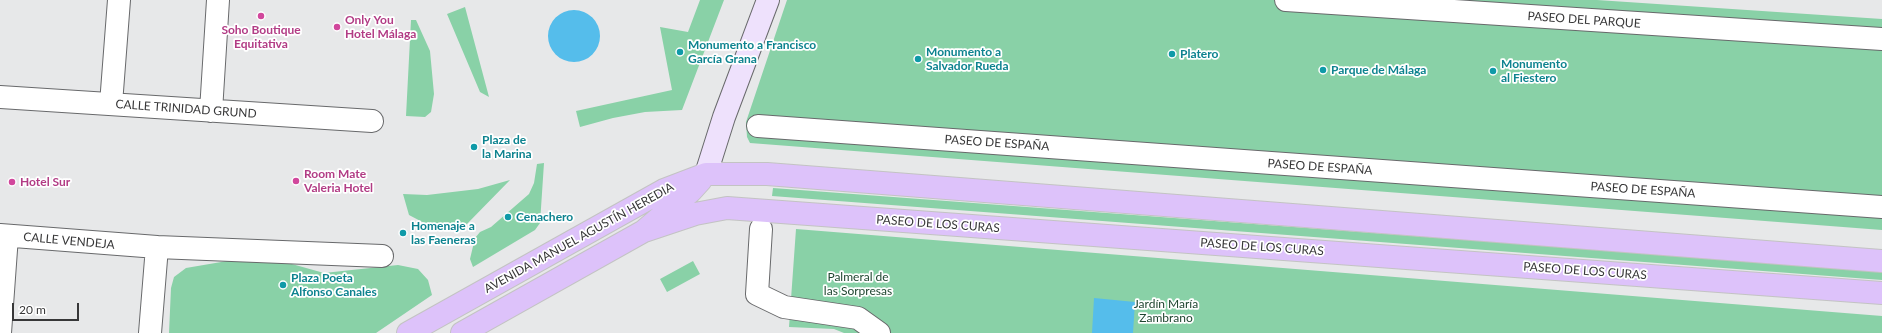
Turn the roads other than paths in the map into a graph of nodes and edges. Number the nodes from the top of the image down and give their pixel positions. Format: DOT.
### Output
graph roads {
  1 [pos="119,0"];
  2 [pos="218,0"];
  3 [pos="768,0"];
  4 [pos="1286,0"];
  5 [pos="1882,39"];
  6 [pos="0,97"];
  7 [pos="111,104"];
  8 [pos="211,111"];
  9 [pos="372,121"];
  10 [pos="758,126"];
  11 [pos="706,174"];
  12 [pos="1882,207"];
  13 [pos="762,229"];
  14 [pos="644,231"];
  15 [pos="4,235"];
  16 [pos="148,247"];
  17 [pos="382,256"];
  18 [pos="1882,260"];
  19 [pos="1882,293"];
  20 [pos="0,333"];
  21 [pos="150,333"];
  22 [pos="408,333"];
  23 [pos="462,333"];
  24 [pos="879,333"];
  1 -- 7 [label="street"];
  2 -- 8 [label="street"];
  3 -- 11 [label="street"];
  4 -- 5 [label="street, PASEO DEL PARQUE"];
  6 -- 7 [label="street, CALLE TRINIDAD GRUND"];
  7 -- 8 [label="street, CALLE TRINIDAD GRUND"];
  8 -- 9 [label="street, CALLE TRINIDAD GRUND"];
  10 -- 12 [label="street, PASEO DE ESPAÑA"];
  11 -- 14 [label="main road, AVENIDA MANUEL AGUSTÍN HEREDIA"];
  11 -- 18 [label="main road"];
  11 -- 22 [label="main road, AVENIDA MANUEL AGUSTÍN HEREDIA"];
  13 -- 24 [label="street"];
  14 -- 19 [label="main road, PASEO DE LOS CURAS"];
  14 -- 23 [label="main road, AVENIDA MANUEL AGUSTÍN HEREDIA"];
  15 -- 16 [label="street, CALLE VENDEJA"];
  15 -- 20 [label="street"];
  16 -- 17 [label="street"];
  16 -- 21 [label="street"];
}
